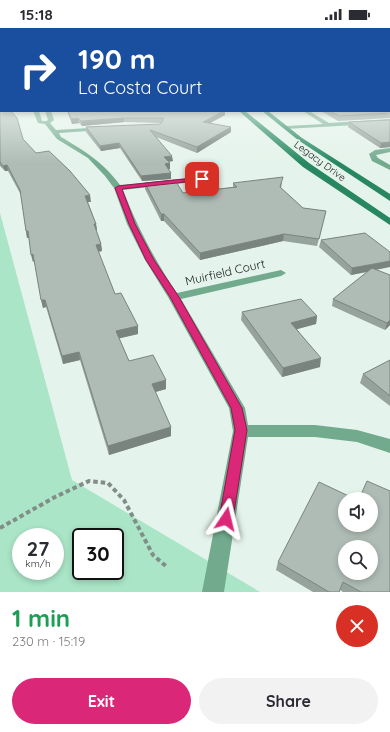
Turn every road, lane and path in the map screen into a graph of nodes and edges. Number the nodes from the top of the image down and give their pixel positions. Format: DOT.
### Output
graph roads {
  1 [pos="36,112"];
  2 [pos="243,112"];
  3 [pos="266,112"];
  4 [pos="308,112"];
  5 [pos="390,117"];
  6 [pos="390,121"];
  7 [pos="50,122"];
  8 [pos="342,124"];
  9 [pos="328,125"];
  10 [pos="111,127"];
  11 [pos="287,128"];
  12 [pos="390,150"];
  13 [pos="390,168"];
  14 [pos="202,179"];
  15 [pos="118,188"];
  16 [pos="390,198"];
  17 [pos="390,222"];
  18 [pos="281,272"];
  19 [pos="174,297"];
  20 [pos="241,430"];
  21 [pos="390,446"];
  22 [pos="0,528"];
  23 [pos="167,567"];
  24 [pos="213,592"];
  1 -- 7 [label="street"];
  2 -- 17 [label="main road, Legacy Drive"];
  3 -- 11 [label="main road, Legacy Drive"];
  4 -- 9 [label="lane"];
  5 -- 8 [label="lane"];
  6 -- 8 [label="lane"];
  7 -- 10 [label="street"];
  7 -- 15 [label="street"];
  8 -- 9 [label="lane"];
  9 -- 11 [label="lane"];
  11 -- 16 [label="main road, Legacy Drive"];
  12 -- 13 [label="street"];
  14 -- 15 [label="street"];
  15 -- 19 [label="street"];
  18 -- 19 [label="street, Muirfield Court"];
  19 -- 20 [label="street"];
  20 -- 21 [label="street"];
  20 -- 24 [label="street"];
  22 -- 23 [label="path"];
}
